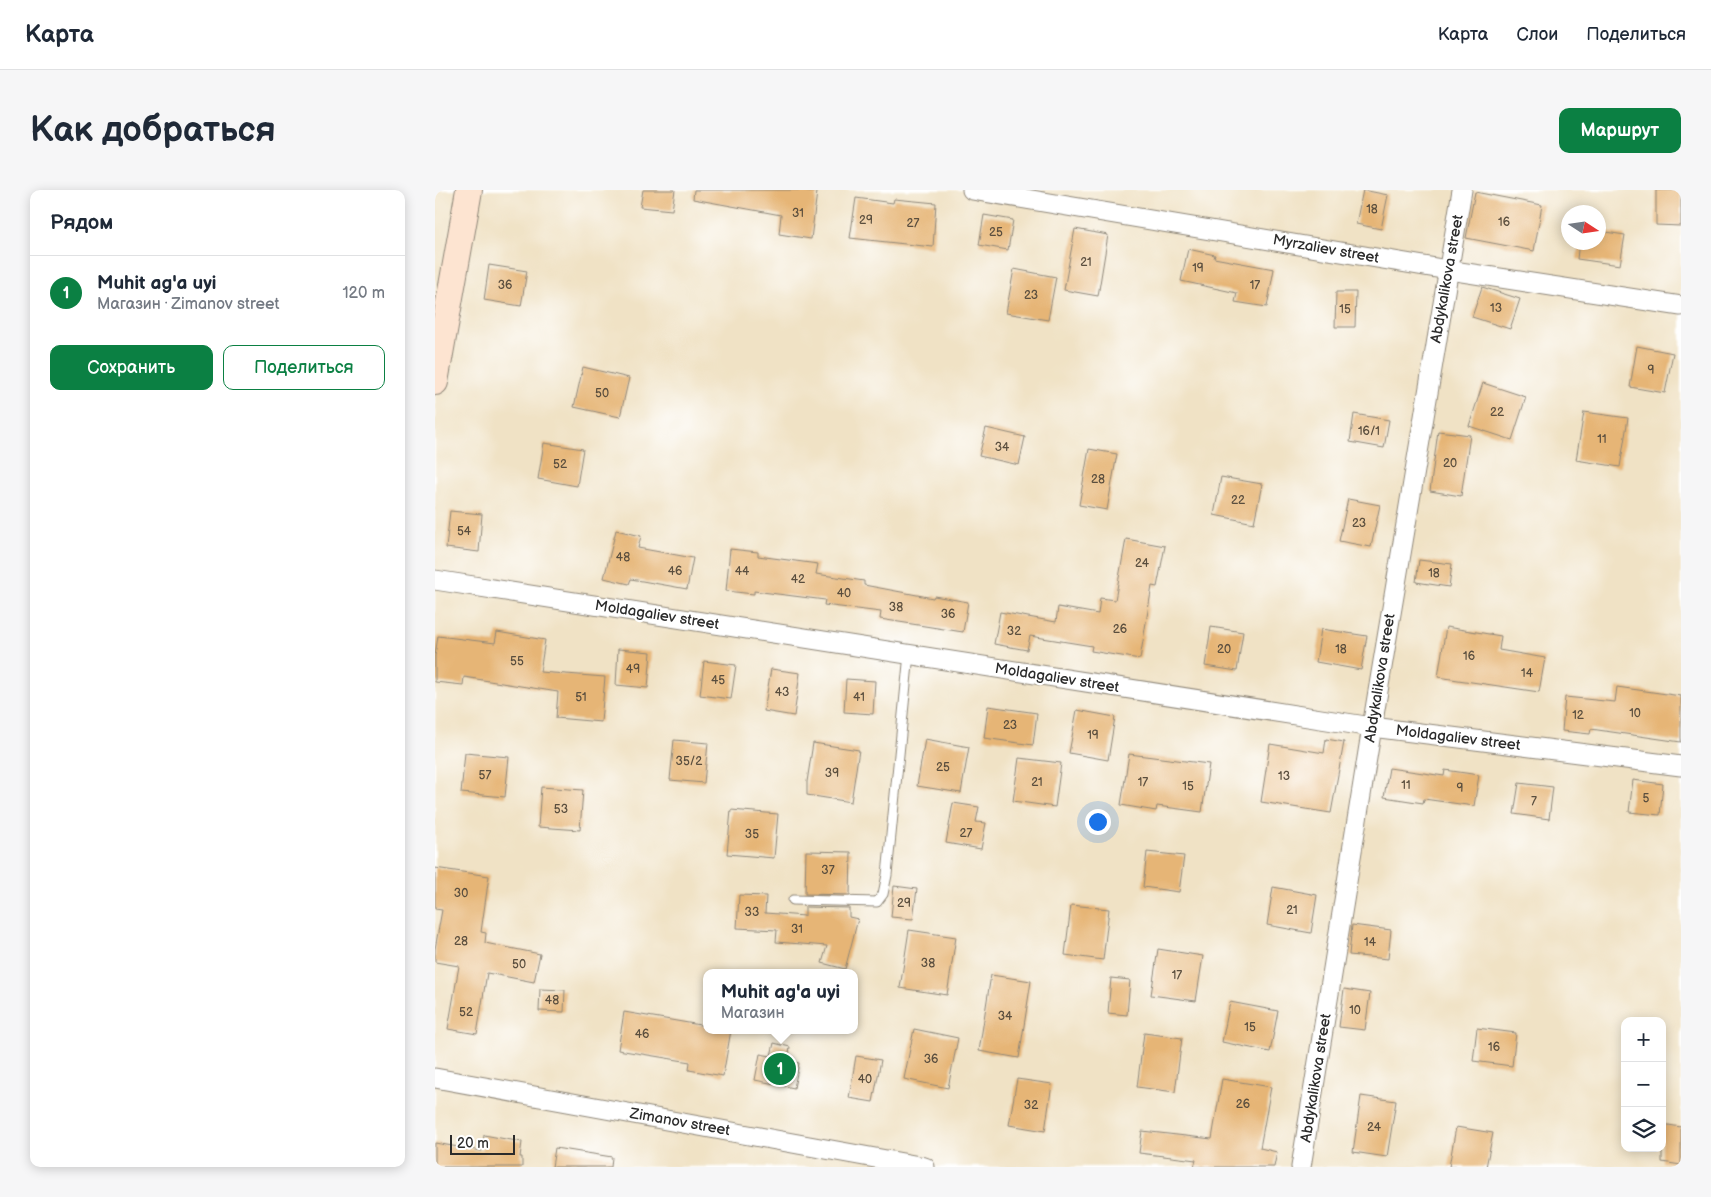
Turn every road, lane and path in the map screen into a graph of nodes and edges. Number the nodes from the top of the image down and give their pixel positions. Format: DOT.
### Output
graph roads {
  1 [pos="469,190"];
  2 [pos="972,190"];
  3 [pos="1462,190"];
  4 [pos="1448,270"];
  5 [pos="1681,306"];
  6 [pos="435,382"];
  7 [pos="435,580"];
  8 [pos="909,654"];
  9 [pos="1372,727"];
  10 [pos="1681,766"];
  11 [pos="793,900"];
  12 [pos="435,1078"];
  13 [pos="925,1167"];
  14 [pos="1301,1167"];
  1 -- 6 [label="main road"];
  2 -- 4 [label="street, Myrzaliev street"];
  3 -- 4 [label="street, Abdykalikova street"];
  4 -- 5 [label="street, Myrzaliev street"];
  4 -- 9 [label="street, Abdykalikova street"];
  7 -- 8 [label="street, Moldagaliev street"];
  8 -- 9 [label="street, Moldagaliev street"];
  8 -- 11 [label="lane"];
  9 -- 10 [label="street, Moldagaliev street"];
  9 -- 14 [label="street, Abdykalikova street"];
  12 -- 13 [label="street, Zimanov street"];
}
